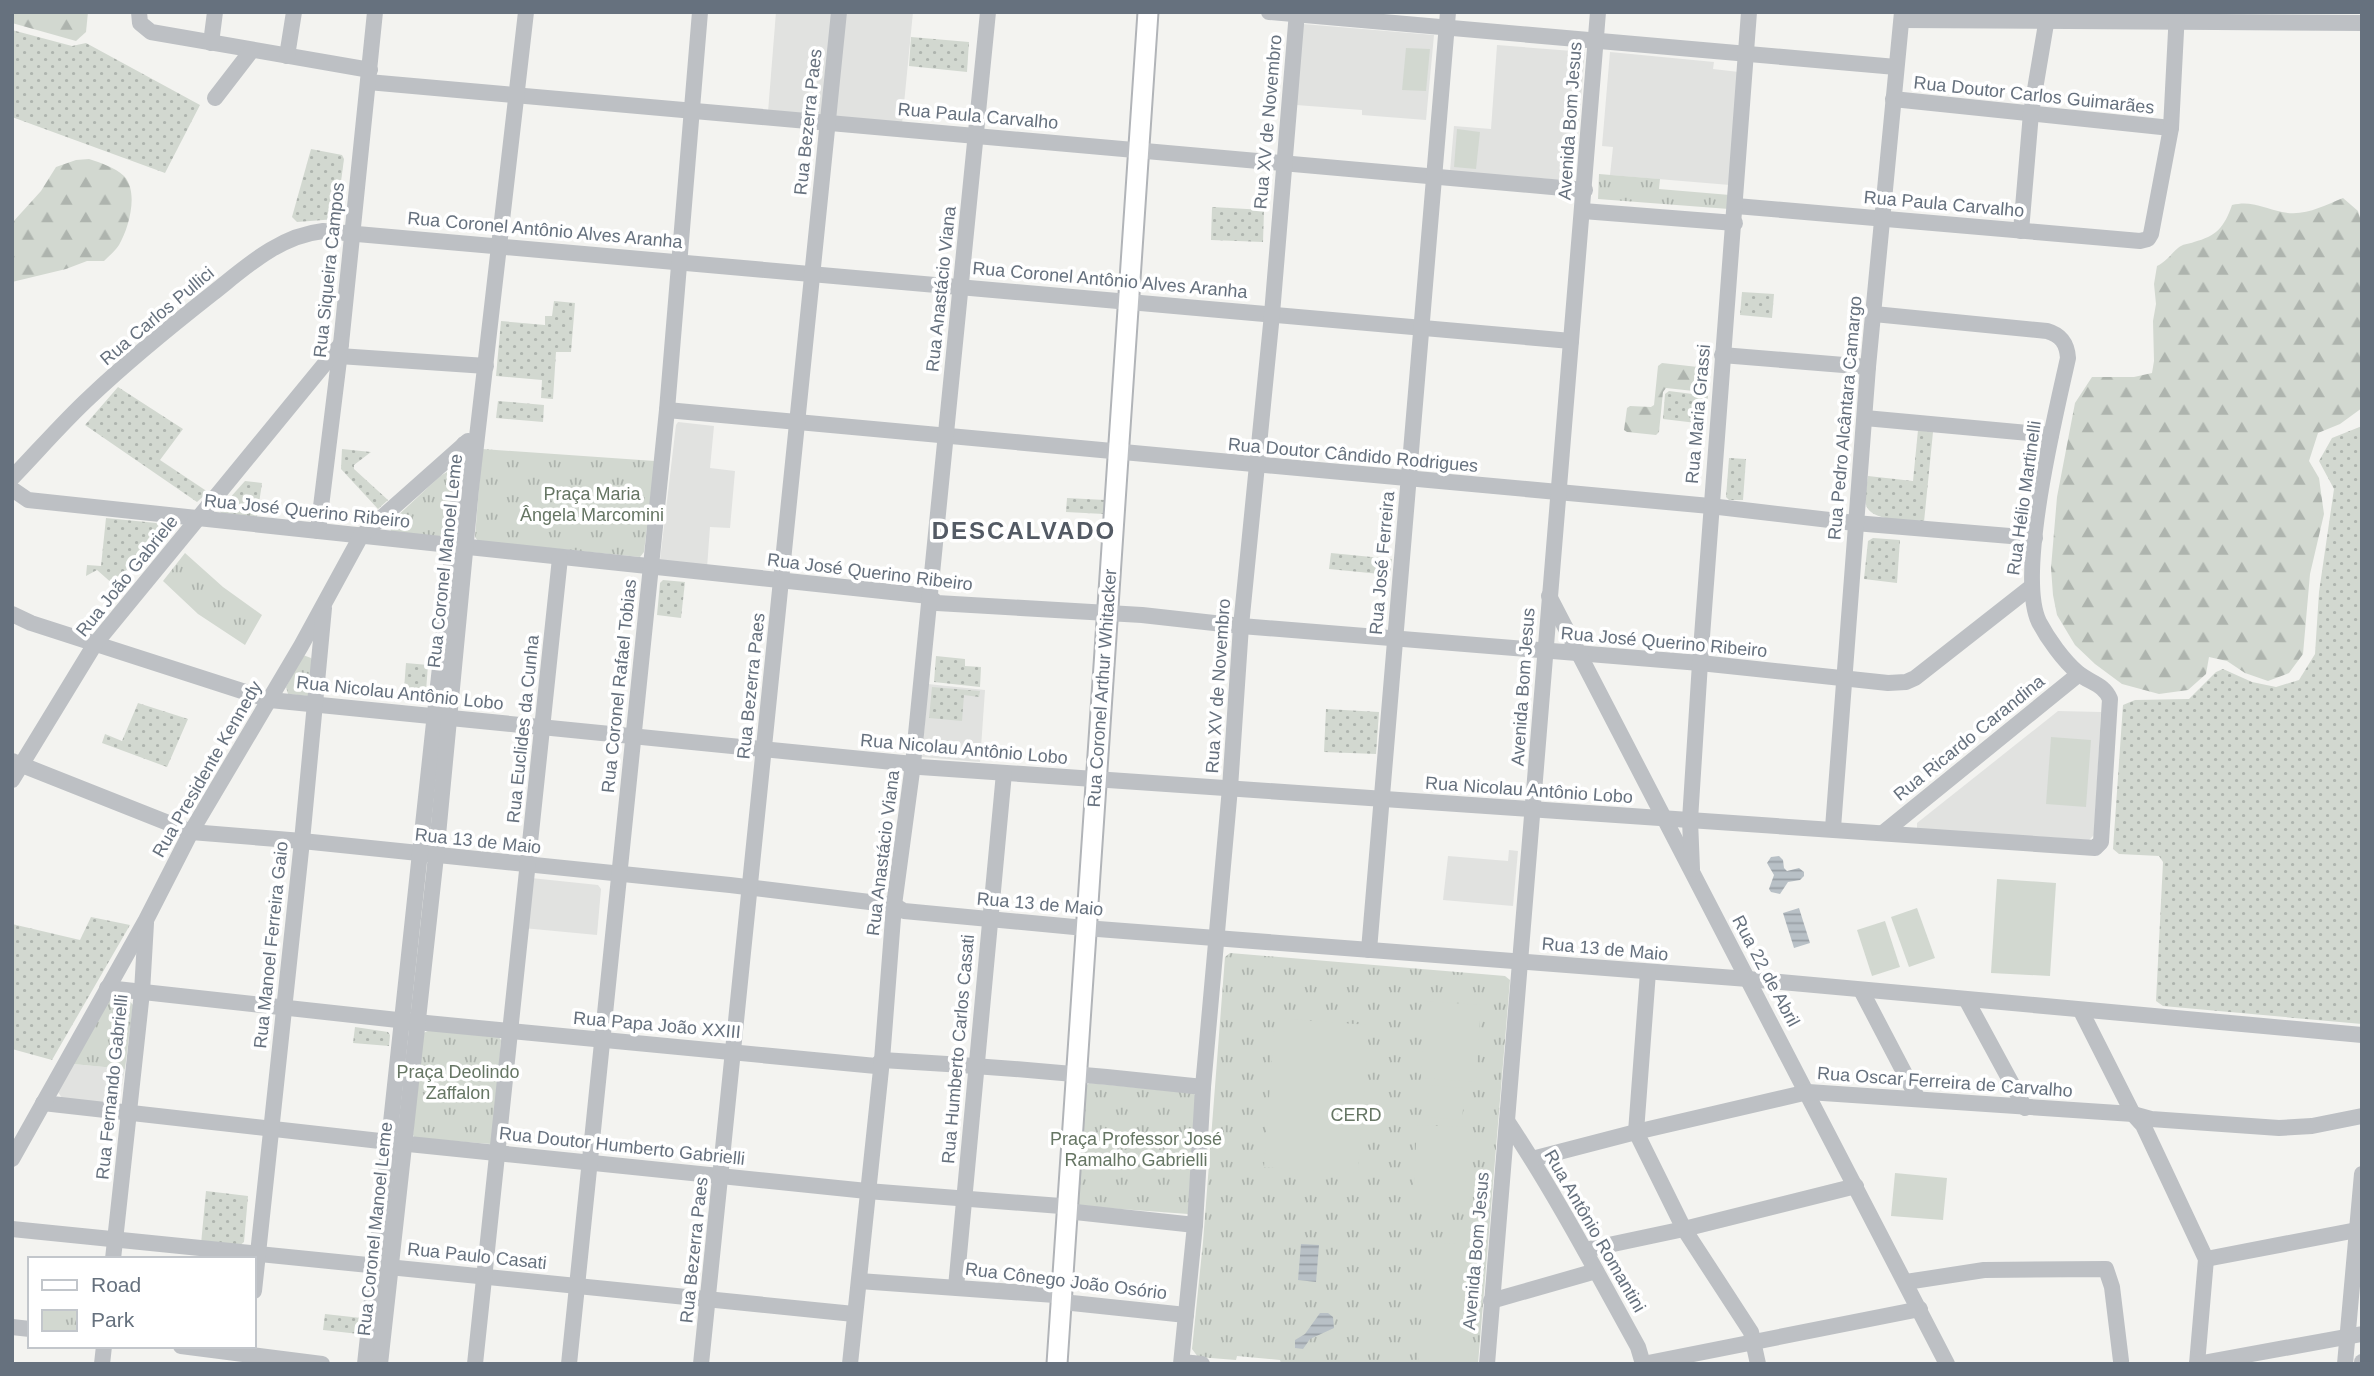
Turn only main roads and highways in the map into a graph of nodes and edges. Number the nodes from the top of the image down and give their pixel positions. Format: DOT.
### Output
graph roads {
  1 [pos="1148,12"];
  2 [pos="1057,1364"];
  1 -- 2 [label="main road, Rua Coronel Arthur Whitacker"];
}
